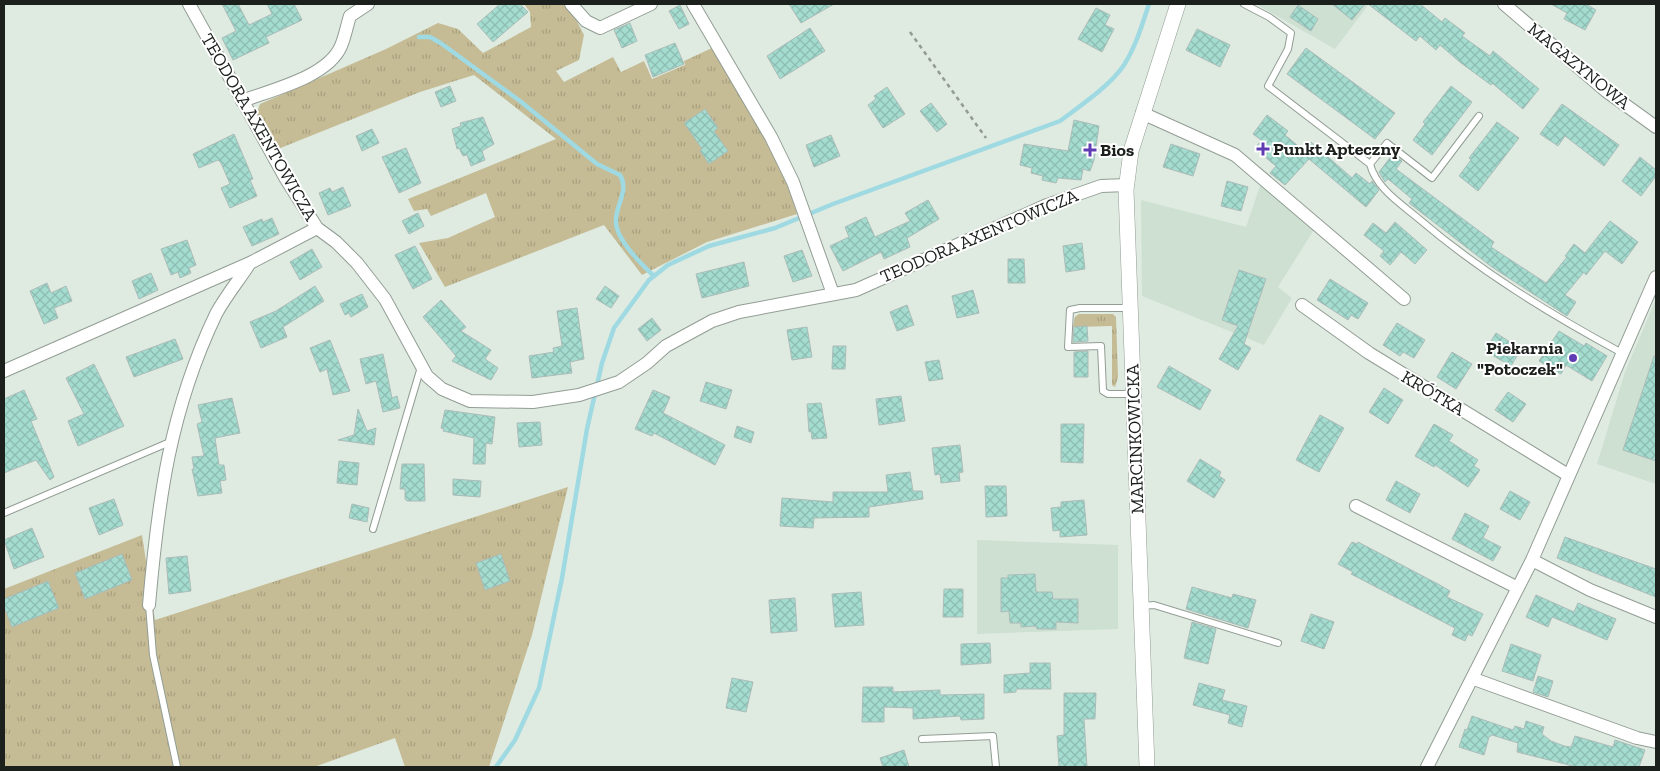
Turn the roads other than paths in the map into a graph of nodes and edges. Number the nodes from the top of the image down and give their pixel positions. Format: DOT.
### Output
graph roads {
  1 [pos="189,4"];
  2 [pos="368,4"];
  3 [pos="571,4"];
  4 [pos="652,4"];
  5 [pos="693,4"];
  6 [pos="1178,4"];
  7 [pos="1244,4"];
  8 [pos="1504,4"];
  9 [pos="242,101"];
  10 [pos="1142,113"];
  11 [pos="1479,116"];
  12 [pos="1656,127"];
  13 [pos="1370,164"];
  14 [pos="1127,185"];
  15 [pos="317,228"];
  16 [pos="250,264"];
  17 [pos="1656,277"];
  18 [pos="833,294"];
  19 [pos="1404,299"];
  20 [pos="1302,306"];
  21 [pos="1131,308"];
  22 [pos="1622,353"];
  23 [pos="421,366"];
  24 [pos="4,371"];
  25 [pos="1134,394"];
  26 [pos="170,442"];
  27 [pos="1568,475"];
  28 [pos="1356,506"];
  29 [pos="4,513"];
  30 [pos="374,529"];
  31 [pos="1532,560"];
  32 [pos="1518,588"];
  33 [pos="148,605"];
  34 [pos="1141,606"];
  35 [pos="1656,617"];
  36 [pos="1278,643"];
  37 [pos="1474,679"];
  38 [pos="922,739"];
  39 [pos="1656,742"];
  40 [pos="177,767"];
  41 [pos="996,767"];
  42 [pos="1147,767"];
  43 [pos="1427,767"];
  1 -- 9 [label="street, TEODORA AXENTOWICZA"];
  2 -- 9 [label="street"];
  3 -- 4 [label="street"];
  5 -- 18 [label="street"];
  6 -- 10 [label="street, MARCINKOWICKA"];
  7 -- 13 [label="lane"];
  8 -- 12 [label="street, MAGAZYNOWA"];
  9 -- 15 [label="street, TEODORA AXENTOWICZA"];
  10 -- 14 [label="street, MARCINKOWICKA"];
  10 -- 19 [label="street"];
  11 -- 13 [label="lane"];
  13 -- 22 [label="lane"];
  14 -- 18 [label="street, TEODORA AXENTOWICZA"];
  14 -- 21 [label="street, MARCINKOWICKA"];
  15 -- 16 [label="street"];
  15 -- 23 [label="street, TEODORA AXENTOWICZA"];
  16 -- 24 [label="street"];
  16 -- 26 [label="street"];
  17 -- 22 [label="street"];
  18 -- 23 [label="street, TEODORA AXENTOWICZA"];
  20 -- 27 [label="street, KRÓTKA"];
  21 -- 25 [label="street, MARCINKOWICKA"];
  21 -- 25 [label="lane"];
  22 -- 27 [label="street"];
  23 -- 30 [label="lane"];
  25 -- 34 [label="street, MARCINKOWICKA"];
  26 -- 29 [label="lane"];
  26 -- 33 [label="street"];
  27 -- 31 [label="street"];
  28 -- 32 [label="street"];
  31 -- 32 [label="street"];
  31 -- 35 [label="street"];
  32 -- 37 [label="street"];
  33 -- 40 [label="lane"];
  34 -- 36 [label="lane"];
  34 -- 42 [label="street, MARCINKOWICKA"];
  37 -- 39 [label="street"];
  37 -- 43 [label="street"];
  38 -- 41 [label="lane"];
}
